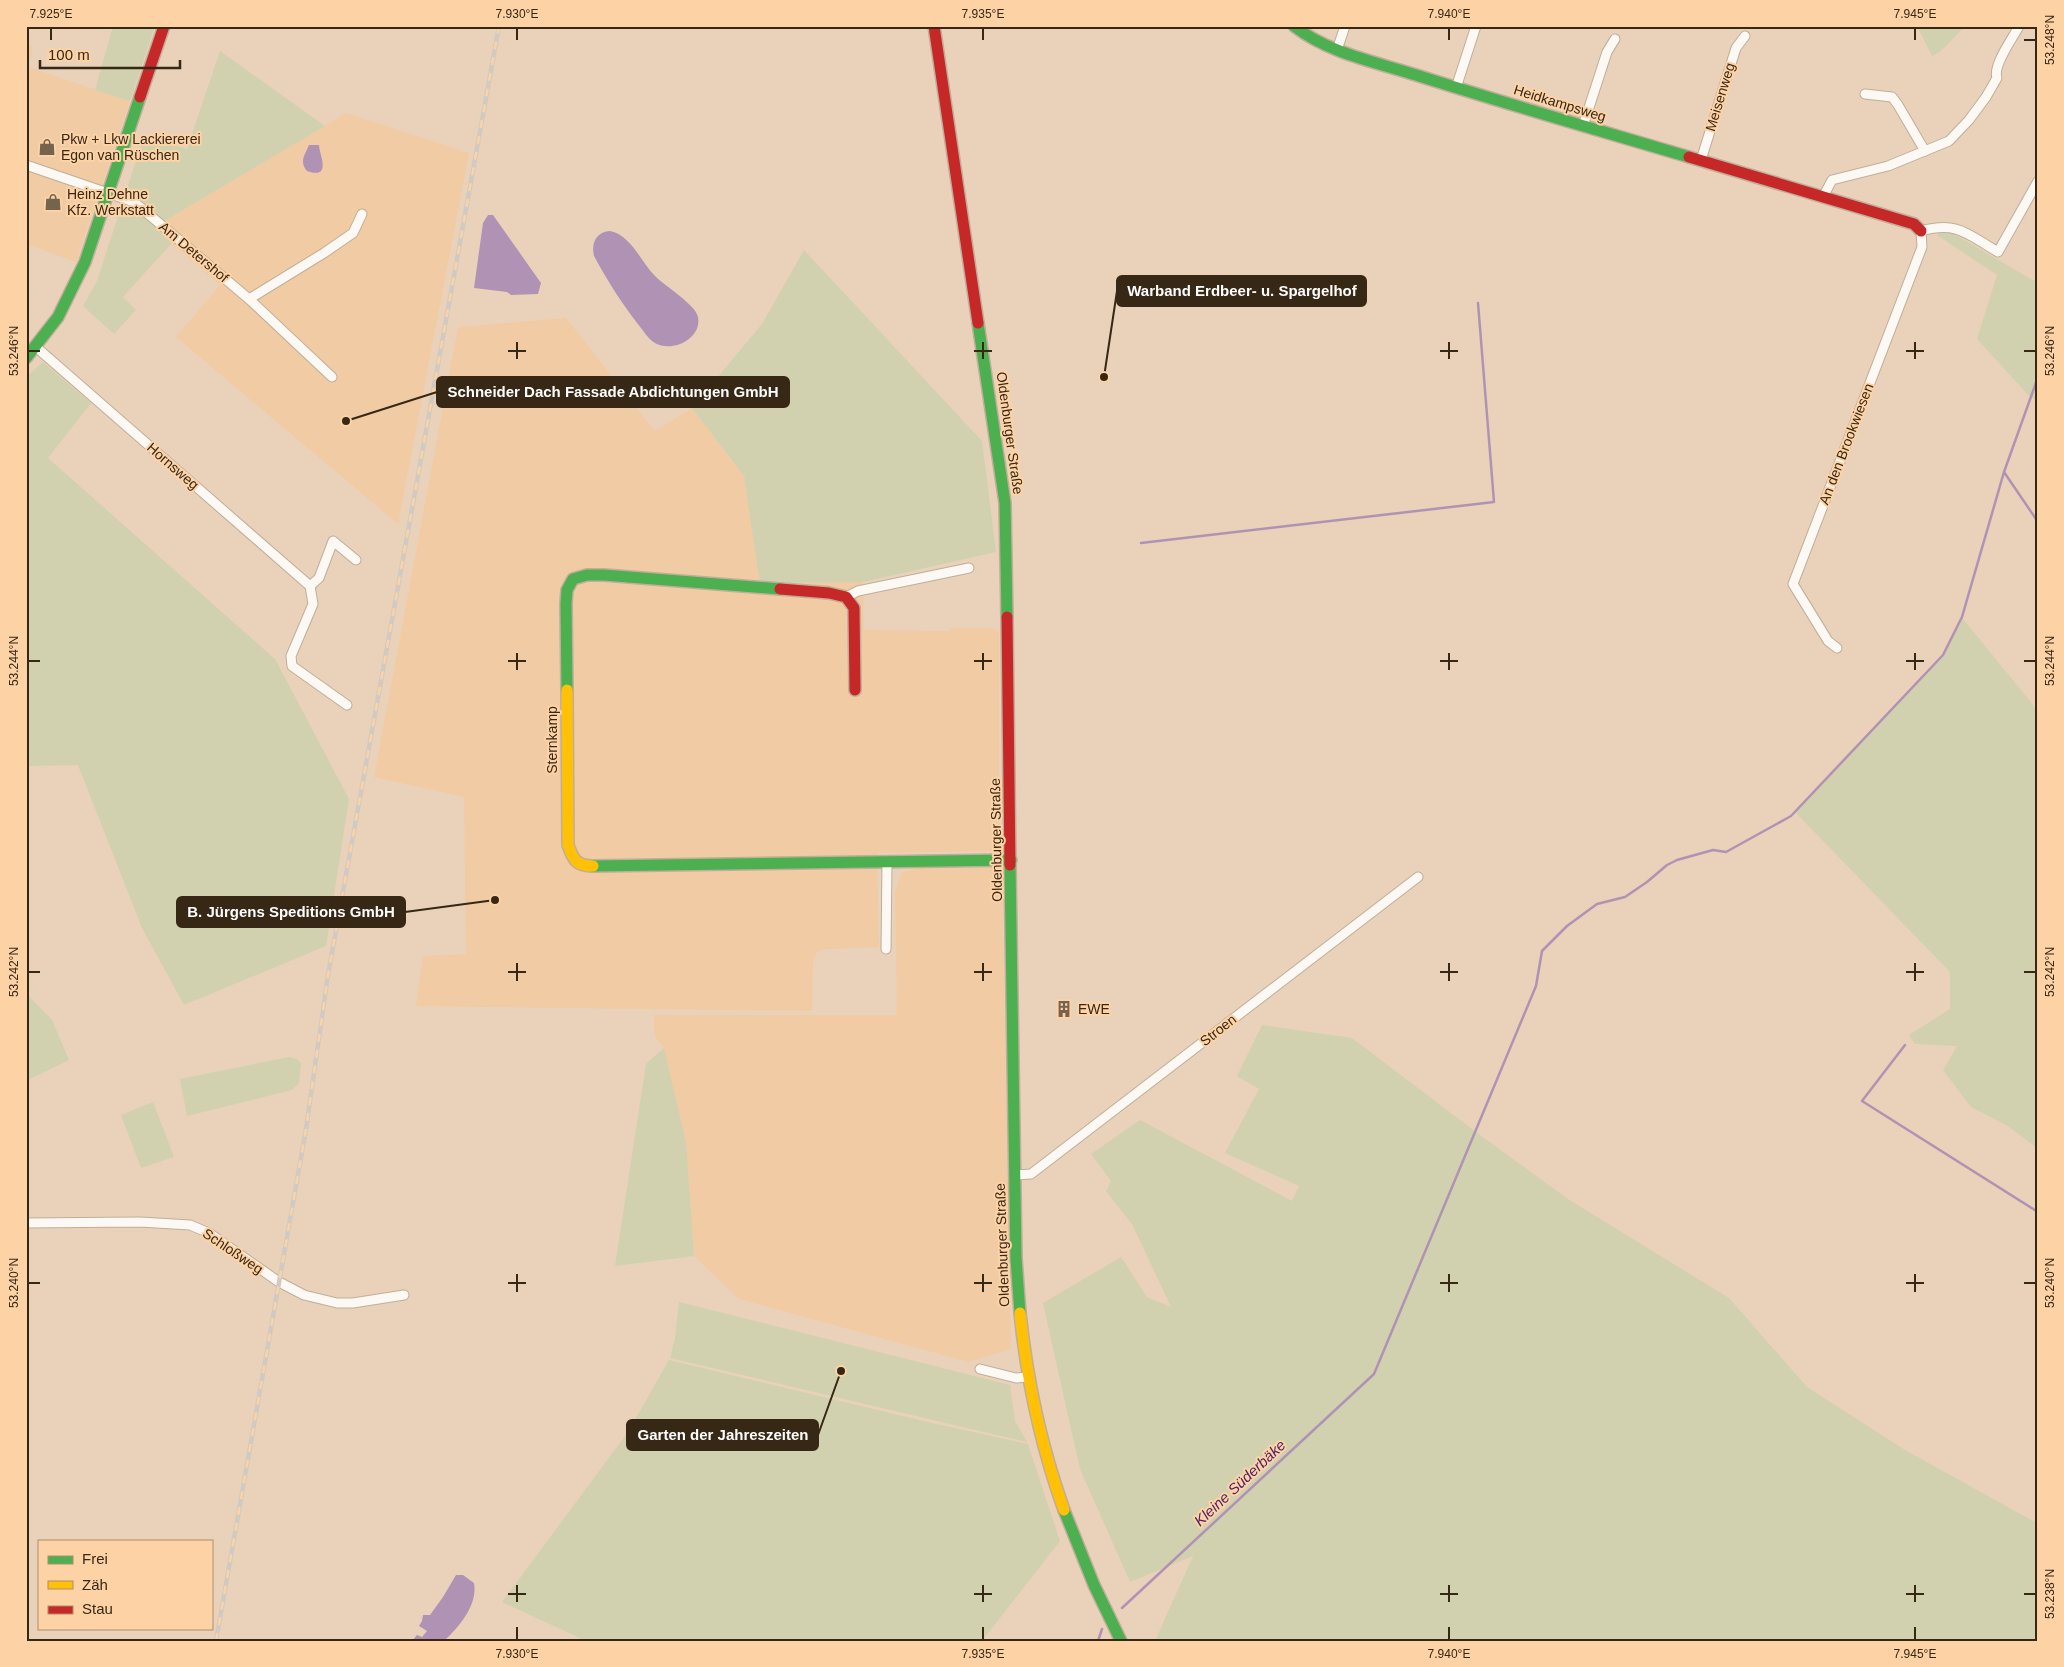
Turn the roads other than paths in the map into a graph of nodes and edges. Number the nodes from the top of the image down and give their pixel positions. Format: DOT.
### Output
graph roads {
  1 [pos="164,26"];
  2 [pos="934,26"];
  3 [pos="1294,26"];
  4 [pos="1345,26"];
  5 [pos="1476,26"];
  6 [pos="2019,26"];
  7 [pos="1745,36"];
  8 [pos="1615,39"];
  9 [pos="1337,50"];
  10 [pos="1456,88"];
  11 [pos="1865,94"];
  12 [pos="1583,126"];
  13 [pos="1925,151"];
  14 [pos="1700,160"];
  15 [pos="26,165"];
  16 [pos="2038,181"];
  17 [pos="108,193"];
  18 [pos="1823,197"];
  19 [pos="362,214"];
  20 [pos="1921,231"];
  21 [pos="249,299"];
  22 [pos="36,346"];
  23 [pos="26,358"];
  24 [pos="332,377"];
  25 [pos="356,560"];
  26 [pos="969,568"];
  27 [pos="310,586"];
  28 [pos="846,597"];
  29 [pos="1837,648"];
  30 [pos="855,690"];
  31 [pos="347,705"];
  32 [pos="1011,860"];
  33 [pos="887,862"];
  34 [pos="1418,877"];
  35 [pos="886,949"];
  36 [pos="1014,1175"];
  37 [pos="26,1224"];
  38 [pos="404,1296"];
  39 [pos="980,1369"];
  40 [pos="1028,1377"];
  41 [pos="1121,1641"];
  1 -- 17 [label="main road"];
  2 -- 32 [label="main road, Oldenburger Straße"];
  3 -- 9 [label="main road, Heidkampsweg"];
  4 -- 9 [label="street"];
  5 -- 10 [label="street"];
  6 -- 13 [label="street"];
  7 -- 14 [label="street, Meisenweg"];
  8 -- 12 [label="street"];
  9 -- 10 [label="main road, Heidkampsweg"];
  10 -- 12 [label="main road, Heidkampsweg"];
  11 -- 13 [label="street"];
  12 -- 14 [label="main road, Heidkampsweg"];
  13 -- 18 [label="street"];
  14 -- 18 [label="main road, Heidkampsweg"];
  15 -- 17 [label="street, Am Detershof"];
  16 -- 20 [label="street"];
  17 -- 21 [label="street, Am Detershof"];
  17 -- 22 [label="main road"];
  18 -- 20 [label="main road, Heidkampsweg"];
  19 -- 21 [label="street"];
  20 -- 29 [label="street, An den Brookwiesen"];
  21 -- 24 [label="street, Am Detershof"];
  22 -- 23 [label="main road"];
  22 -- 27 [label="street, Hornsweg"];
  25 -- 27 [label="street"];
  26 -- 28 [label="street"];
  27 -- 31 [label="street"];
  28 -- 30 [label="main road"];
  28 -- 33 [label="main road, Sternkamp"];
  32 -- 33 [label="main road, Sternkamp"];
  32 -- 36 [label="main road, Oldenburger Straße"];
  33 -- 35 [label="street"];
  34 -- 36 [label="street, Stroen"];
  36 -- 40 [label="main road, Oldenburger Straße"];
  37 -- 38 [label="street, Schloßweg"];
  39 -- 40 [label="street"];
  40 -- 41 [label="main road, Oldenburger Straße"];
}
